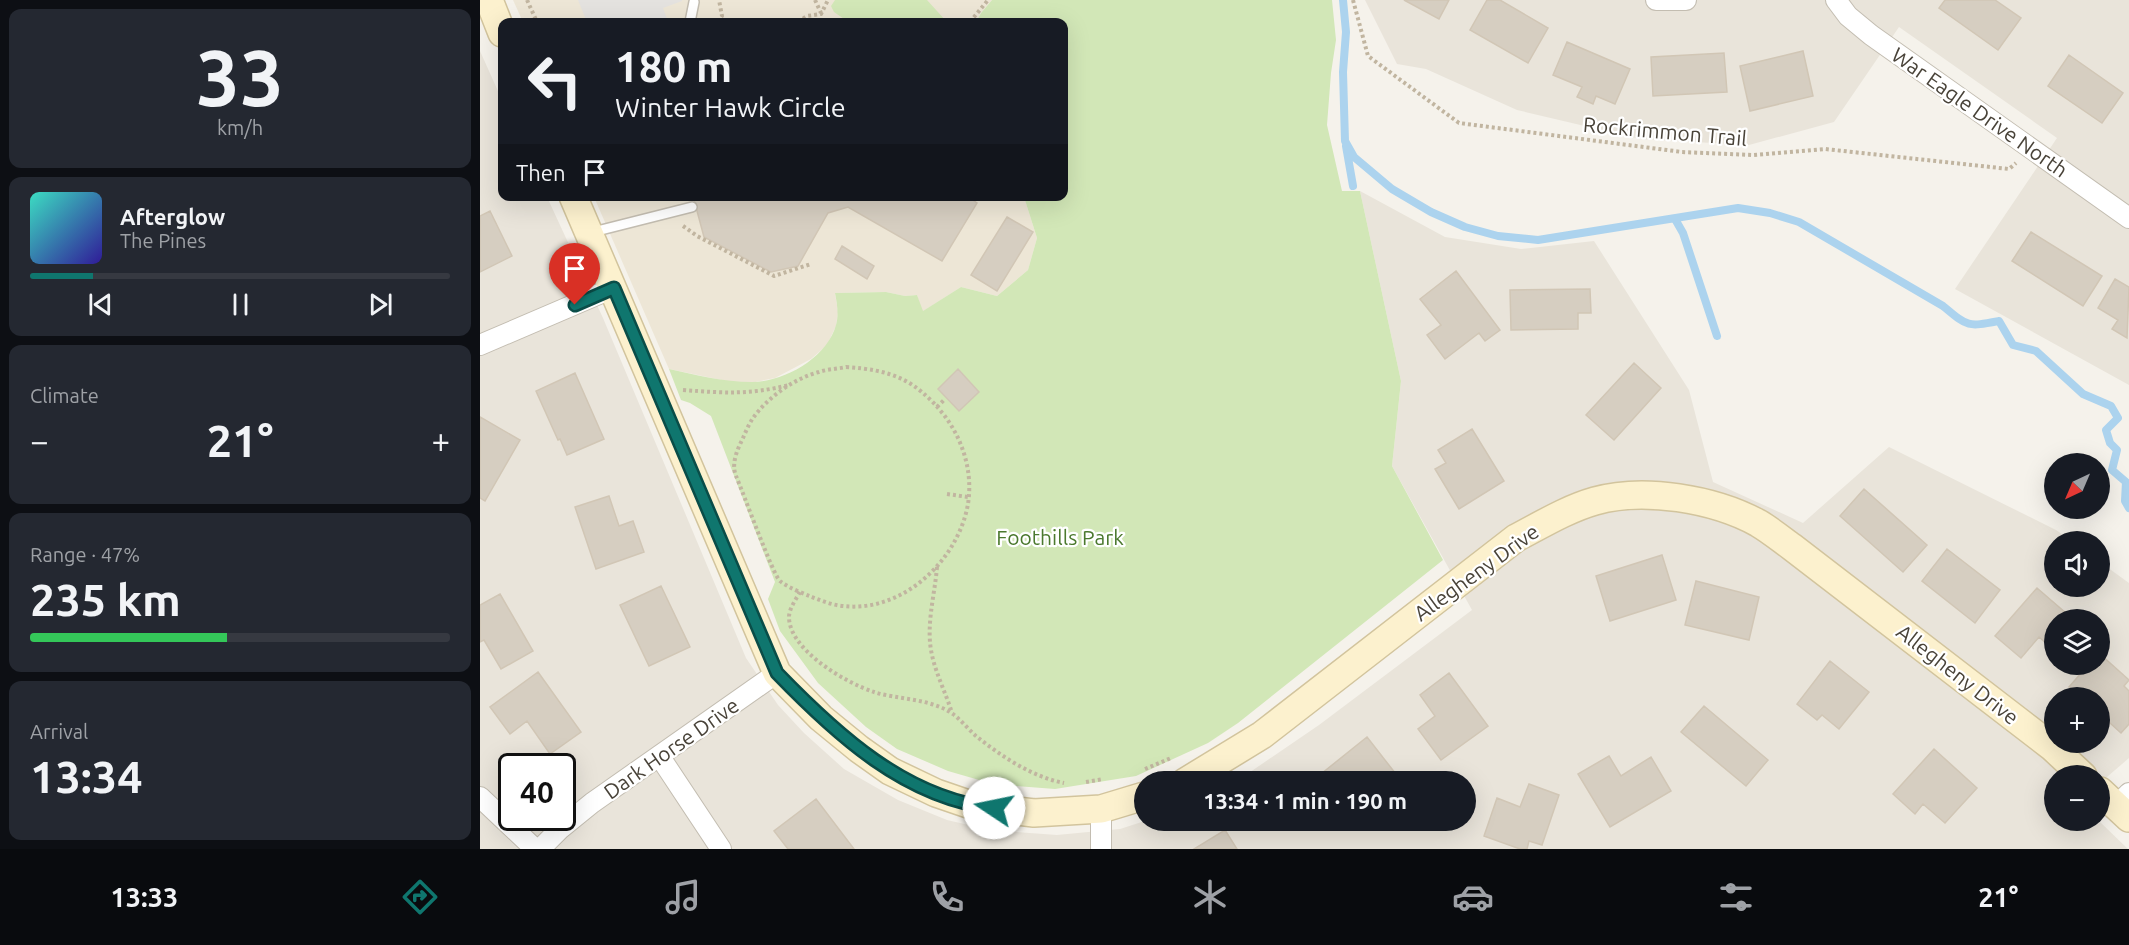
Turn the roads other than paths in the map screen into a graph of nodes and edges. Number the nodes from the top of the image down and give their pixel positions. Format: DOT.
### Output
graph roads {
  1 [pos="489,0"];
  2 [pos="1656,0"];
  3 [pos="1686,0"];
  4 [pos="1836,0"];
  5 [pos="694,2"];
  6 [pos="691,18"];
  7 [pos="498,23"];
  8 [pos="575,201"];
  9 [pos="692,207"];
  10 [pos="2129,218"];
  11 [pos="590,233"];
  12 [pos="614,288"];
  13 [pos="480,345"];
  14 [pos="777,673"];
  15 [pos="660,757"];
  16 [pos="2070,765"];
  17 [pos="1203,771"];
  18 [pos="480,797"];
  19 [pos="1134,799"];
  20 [pos="1101,809"];
  21 [pos="535,849"];
  22 [pos="540,849"];
  23 [pos="721,849"];
  24 [pos="1101,849"];
  1 -- 7 [label="street"];
  2 -- 3 [label="street"];
  4 -- 10 [label="street, War Eagle Drive North"];
  5 -- 6 [label="lane"];
  8 -- 11 [label="street"];
  9 -- 11 [label="lane"];
  11 -- 12 [label="street"];
  12 -- 13 [label="street"];
  12 -- 14 [label="street"];
  14 -- 15 [label="street, Dark Horse Drive"];
  14 -- 20 [label="street"];
  15 -- 22 [label="street, Dark Horse Drive"];
  15 -- 23 [label="street"];
  16 -- 17 [label="street, Allegheny Drive"];
  18 -- 21 [label="street"];
  19 -- 20 [label="street"];
  20 -- 24 [label="street"];
}
